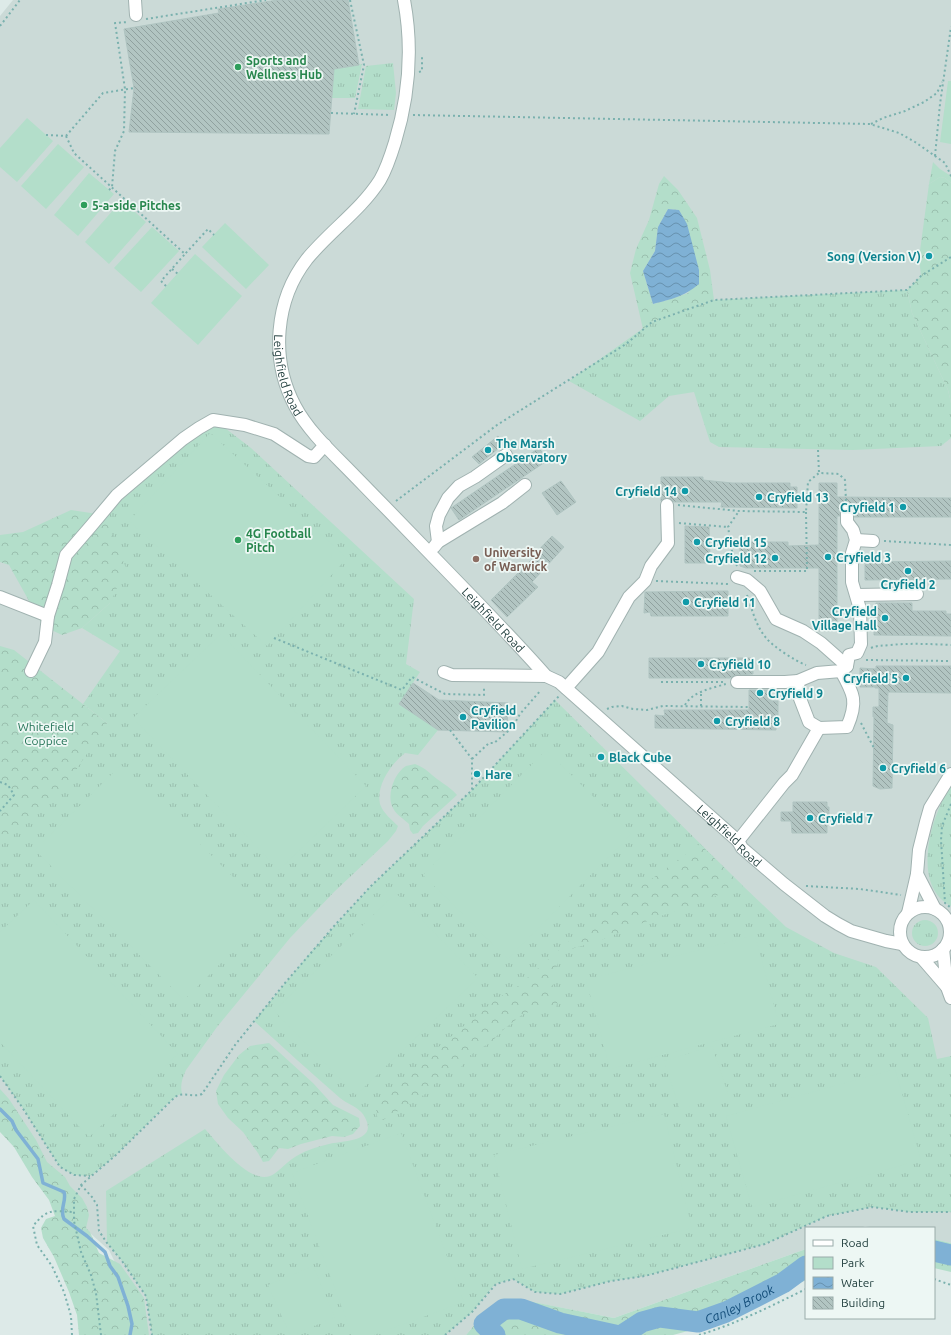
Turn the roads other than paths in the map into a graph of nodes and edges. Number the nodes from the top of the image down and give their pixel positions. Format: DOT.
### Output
graph roads {
  1 [pos="134,0"];
  2 [pos="404,0"];
  3 [pos="137,18"];
  4 [pos="324,445"];
  5 [pos="506,455"];
  6 [pos="525,485"];
  7 [pos="667,505"];
  8 [pos="847,511"];
  9 [pos="856,540"];
  10 [pos="873,541"];
  11 [pos="438,542"];
  12 [pos="429,552"];
  13 [pos="736,580"];
  14 [pos="917,594"];
  15 [pos="857,595"];
  16 [pos="0,597"];
  17 [pos="48,616"];
  18 [pos="844,668"];
  19 [pos="31,671"];
  20 [pos="444,672"];
  21 [pos="546,676"];
  22 [pos="798,681"];
  23 [pos="737,682"];
  24 [pos="562,688"];
  25 [pos="819,728"];
  26 [pos="951,774"];
  27 [pos="738,842"];
  28 [pos="918,874"];
  29 [pos="935,909"];
  30 [pos="908,913"];
  31 [pos="949,915"];
  32 [pos="900,930"];
  33 [pos="868,936"];
  34 [pos="950,938"];
  35 [pos="902,944"];
  36 [pos="943,950"];
  37 [pos="921,957"];
  38 [pos="949,993"];
  1 -- 3 [label="street"];
  2 -- 4 [label="street, Leighfield Road"];
  4 -- 12 [label="street, Leighfield Road"];
  4 -- 17 [label="street"];
  5 -- 11 [label="street"];
  6 -- 11 [label="street"];
  7 -- 24 [label="street"];
  8 -- 9 [label="street"];
  9 -- 10 [label="street"];
  9 -- 15 [label="street"];
  11 -- 12 [label="street"];
  12 -- 21 [label="street, Leighfield Road"];
  13 -- 18 [label="street"];
  14 -- 15 [label="street"];
  15 -- 18 [label="street"];
  16 -- 17 [label="street"];
  17 -- 19 [label="street"];
  18 -- 22 [label="street"];
  18 -- 25 [label="street"];
  20 -- 21 [label="street"];
  21 -- 24 [label="street, Leighfield Road"];
  22 -- 23 [label="street"];
  22 -- 25 [label="street"];
  24 -- 27 [label="street, Leighfield Road"];
  25 -- 27 [label="street"];
  26 -- 28 [label="street"];
  27 -- 33 [label="street, Leighfield Road"];
  28 -- 29 [label="street"];
  28 -- 30 [label="street"];
  29 -- 30 [label="street"];
  29 -- 31 [label="street"];
  30 -- 32 [label="street"];
  31 -- 34 [label="street"];
  32 -- 33 [label="street, Leighfield Road"];
  32 -- 35 [label="street"];
  33 -- 35 [label="street, Leighfield Road"];
  34 -- 36 [label="street"];
  35 -- 37 [label="street"];
  36 -- 37 [label="street"];
  36 -- 38 [label="street"];
  37 -- 38 [label="street"];
}
